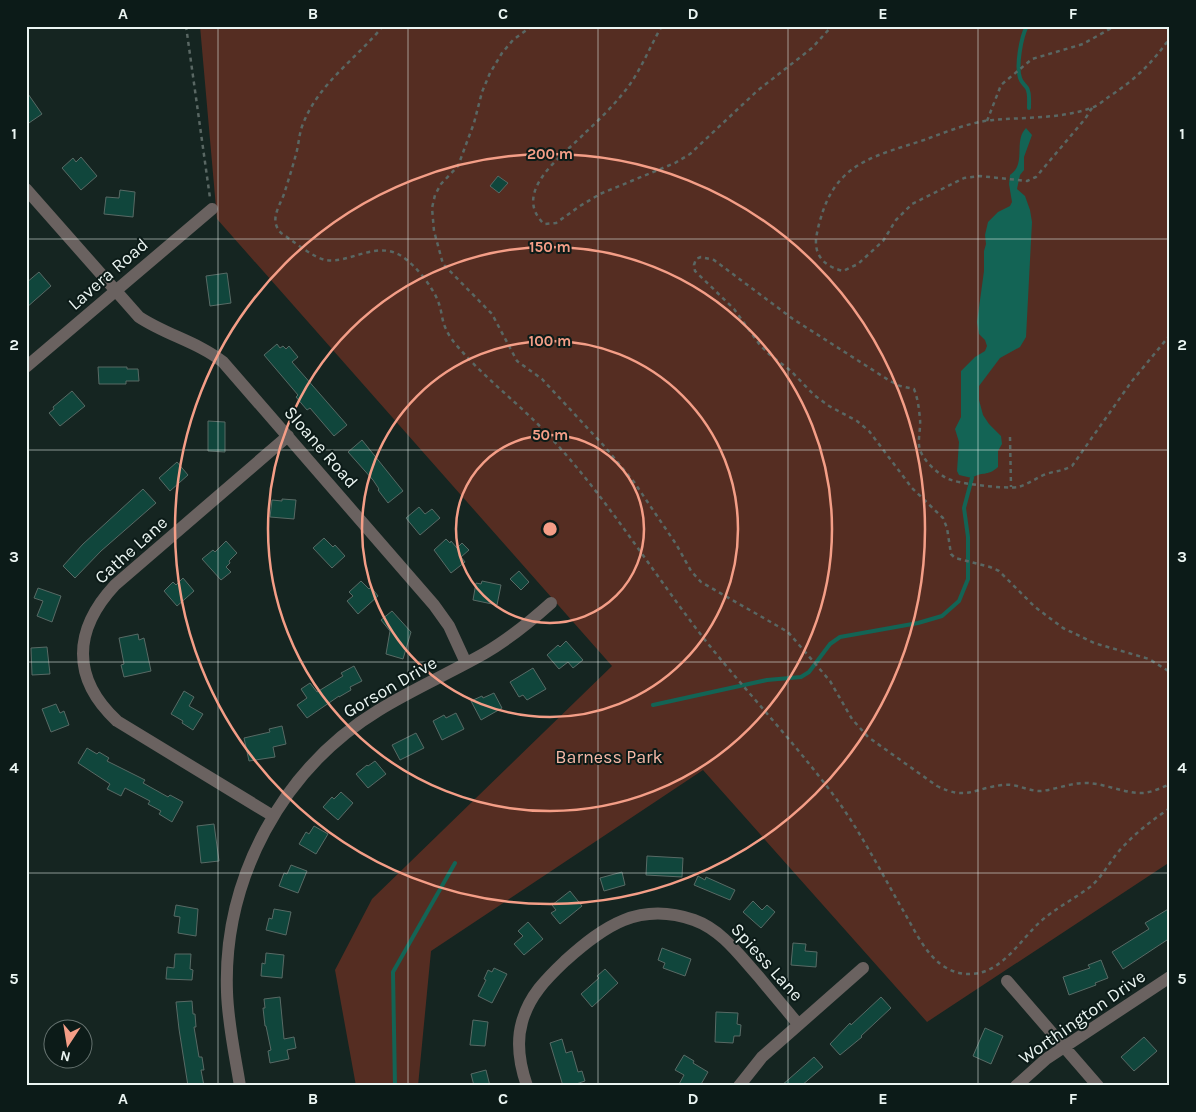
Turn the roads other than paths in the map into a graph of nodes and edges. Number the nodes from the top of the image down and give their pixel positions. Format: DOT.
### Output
graph roads {
  1 [pos="26,189"];
  2 [pos="212,208"];
  3 [pos="115,291"];
  4 [pos="26,367"];
  5 [pos="288,436"];
  6 [pos="551,603"];
  7 [pos="466,663"];
  8 [pos="273,816"];
  9 [pos="863,968"];
  10 [pos="1170,977"];
  11 [pos="1007,981"];
  12 [pos="798,1024"];
  13 [pos="1064,1047"];
  14 [pos="240,1086"];
  15 [pos="527,1086"];
  16 [pos="739,1086"];
  17 [pos="1016,1086"];
  18 [pos="1098,1086"];
  1 -- 3 [label="street, Sloane Road"];
  2 -- 3 [label="street, Lavera Road"];
  3 -- 4 [label="street, Lavera Road"];
  3 -- 5 [label="street, Sloane Road"];
  5 -- 7 [label="street, Sloane Road"];
  5 -- 8 [label="street, Cathe Lane"];
  6 -- 7 [label="street, Gorson Drive"];
  7 -- 8 [label="street, Gorson Drive"];
  8 -- 14 [label="street, Gorson Drive"];
  9 -- 12 [label="street"];
  10 -- 13 [label="street, Worthington Drive"];
  11 -- 13 [label="street"];
  12 -- 15 [label="street, Spiess Lane"];
  12 -- 16 [label="street"];
  13 -- 17 [label="street, Worthington Drive"];
  13 -- 18 [label="street"];
}
